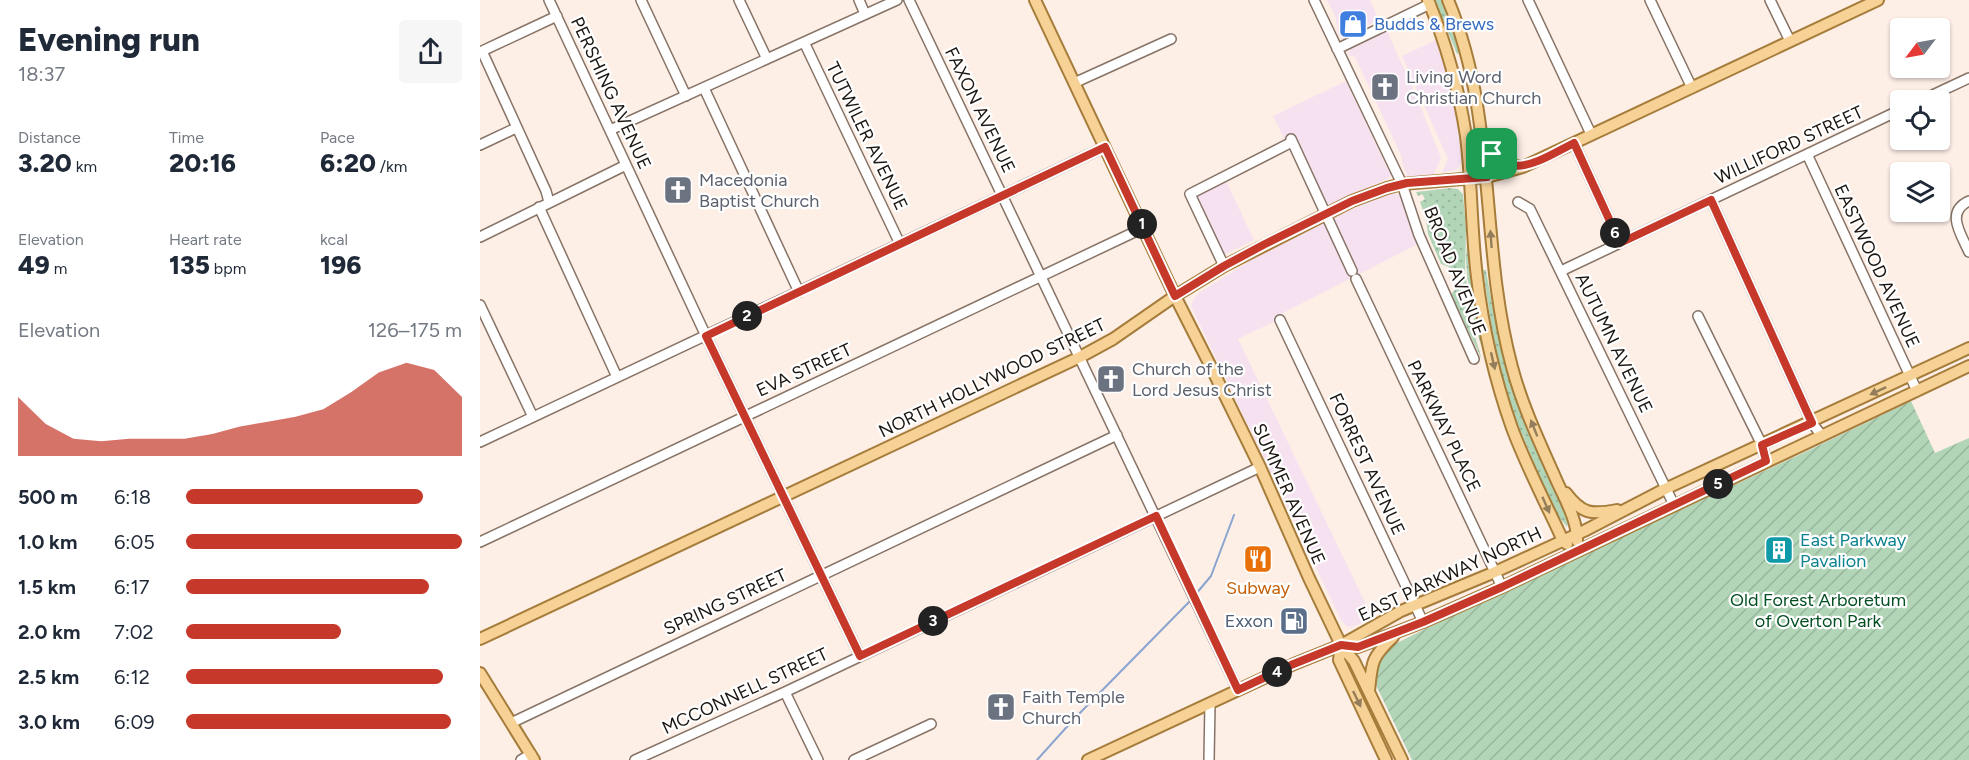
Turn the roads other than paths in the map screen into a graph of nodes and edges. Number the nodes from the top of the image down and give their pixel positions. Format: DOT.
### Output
graph roads {
  1 [pos="549,0"];
  2 [pos="640,0"];
  3 [pos="739,0"];
  4 [pos="859,0"];
  5 [pos="897,0"];
  6 [pos="909,0"];
  7 [pos="1035,0"];
  8 [pos="1314,0"];
  9 [pos="1448,0"];
  10 [pos="1528,0"];
  11 [pos="1650,0"];
  12 [pos="1770,0"];
  13 [pos="1878,0"];
  14 [pos="1429,2"];
  15 [pos="865,14"];
  16 [pos="557,16"];
  17 [pos="1171,39"];
  18 [pos="1790,41"];
  19 [pos="804,42"];
  20 [pos="1337,49"];
  21 [pos="481,52"];
  22 [pos="766,59"];
  23 [pos="1969,78"];
  24 [pos="1074,83"];
  25 [pos="704,88"];
  26 [pos="1692,88"];
  27 [pos="1943,90"];
  28 [pos="686,96"];
  29 [pos="1890,115"];
  30 [pos="516,128"];
  31 [pos="610,130"];
  32 [pos="1591,134"];
  33 [pos="1482,135"];
  34 [pos="1574,143"];
  35 [pos="480,146"];
  36 [pos="1105,147"];
  37 [pos="1807,154"];
  38 [pos="626,165"];
  39 [pos="1523,167"];
  40 [pos="1487,177"];
  41 [pos="1469,178"];
  42 [pos="1402,184"];
  43 [pos="1003,195"];
  44 [pos="1711,200"];
  45 [pos="1969,201"];
  46 [pos="549,202"];
  47 [pos="1518,202"];
  48 [pos="539,207"];
  49 [pos="1326,214"];
  50 [pos="1143,228"];
  51 [pos="480,237"];
  52 [pos="1620,243"];
  53 [pos="900,244"];
  54 [pos="1969,252"];
  55 [pos="1224,266"];
  56 [pos="1561,271"];
  57 [pos="1040,277"];
  58 [pos="798,292"];
  59 [pos="1175,296"];
  60 [pos="480,305"];
  61 [pos="1698,316"];
  62 [pos="1280,320"];
  63 [pos="706,336"];
  64 [pos="1969,348"];
  65 [pos="1080,357"];
  66 [pos="1474,359"];
  67 [pos="1969,366"];
  68 [pos="1911,376"];
  69 [pos="617,377"];
  70 [pos="1917,391"];
  71 [pos="745,416"];
  72 [pos="533,417"];
  73 [pos="1812,423"];
  74 [pos="1117,435"];
  75 [pos="1822,436"];
  76 [pos="480,442"];
  77 [pos="1762,445"];
  78 [pos="1766,461"];
  79 [pos="1260,467"];
  80 [pos="1557,482"];
  81 [pos="1665,489"];
  82 [pos="783,497"];
  83 [pos="1674,505"];
  84 [pos="1632,506"];
  85 [pos="1156,516"];
  86 [pos="1577,534"];
  87 [pos="1563,541"];
  88 [pos="480,542"];
  89 [pos="1576,551"];
  90 [pos="1495,572"];
  91 [pos="821,575"];
  92 [pos="1502,587"];
  93 [pos="1416,606"];
  94 [pos="1423,622"];
  95 [pos="1398,633"];
  96 [pos="480,639"];
  97 [pos="1341,645"];
  98 [pos="860,656"];
  99 [pos="481,678"];
  100 [pos="1238,690"];
  101 [pos="785,692"];
  102 [pos="1369,692"];
  103 [pos="1210,703"];
  104 [pos="511,723"];
  105 [pos="931,724"];
  106 [pos="533,757"];
  107 [pos="1399,759"];
  108 [pos="520,760"];
  109 [pos="635,760"];
  110 [pos="818,760"];
  111 [pos="854,760"];
  112 [pos="1088,760"];
  113 [pos="1209,760"];
  114 [pos="1386,760"];
  1 -- 16 [label="street, PERSHING AVENUE"];
  2 -- 28 [label="street"];
  3 -- 22 [label="street"];
  4 -- 15 [label="street"];
  5 -- 15 [label="street"];
  6 -- 43 [label="street, FAXON AVENUE"];
  7 -- 24 [label="main road, SUMMER AVENUE"];
  8 -- 20 [label="street, BROAD AVENUE"];
  9 -- 33 [label="main road"];
  10 -- 32 [label="street"];
  11 -- 26 [label="street"];
  12 -- 18 [label="street"];
  13 -- 18 [label="main road, NORTH HOLLYWOOD STREET"];
  14 -- 20 [label="street"];
  14 -- 41 [label="main road"];
  15 -- 19 [label="street"];
  16 -- 21 [label="street"];
  16 -- 31 [label="street, PERSHING AVENUE"];
  17 -- 24 [label="street"];
  18 -- 26 [label="main road, NORTH HOLLYWOOD STREET"];
  19 -- 22 [label="street"];
  19 -- 53 [label="street, TUTWILER AVENUE"];
  20 -- 42 [label="street, BROAD AVENUE"];
  21 -- 30 [label="street"];
  22 -- 25 [label="street"];
  23 -- 27 [label="street"];
  24 -- 36 [label="main road, SUMMER AVENUE"];
  25 -- 28 [label="street"];
  25 -- 58 [label="street"];
  26 -- 32 [label="main road, NORTH HOLLYWOOD STREET"];
  28 -- 31 [label="street"];
  29 -- 37 [label="street, WILLIFORD STREET"];
  30 -- 35 [label="street"];
  30 -- 46 [label="street"];
  31 -- 38 [label="street, PERSHING AVENUE"];
  32 -- 34 [label="main road, NORTH HOLLYWOOD STREET"];
  33 -- 39 [label="main road"];
  33 -- 40 [label="main road"];
  34 -- 39 [label="main road, NORTH HOLLYWOOD STREET"];
  34 -- 52 [label="street"];
  36 -- 43 [label="street"];
  36 -- 50 [label="main road, SUMMER AVENUE"];
  37 -- 44 [label="street, WILLIFORD STREET"];
  37 -- 68 [label="street, EASTWOOD AVENUE"];
  38 -- 46 [label="street"];
  38 -- 63 [label="street, PERSHING AVENUE"];
  39 -- 40 [label="main road, NORTH HOLLYWOOD STREET"];
  40 -- 41 [label="main road, NORTH HOLLYWOOD STREET"];
  80 -- 40 [label="main road, one-way"];
  41 -- 42 [label="main road, NORTH HOLLYWOOD STREET"];
  41 -- 87 [label="main road, one-way"];
  42 -- 49 [label="main road, NORTH HOLLYWOOD STREET"];
  42 -- 66 [label="street, BROAD AVENUE"];
  43 -- 53 [label="street"];
  43 -- 57 [label="street, FAXON AVENUE"];
  44 -- 52 [label="street, WILLIFORD STREET"];
  44 -- 73 [label="street"];
  45 -- 54 [label="street"];
  46 -- 48 [label="street"];
  47 -- 56 [label="street, AUTUMN AVENUE"];
  48 -- 51 [label="street"];
  48 -- 69 [label="street"];
  49 -- 55 [label="main road, NORTH HOLLYWOOD STREET"];
  49 -- 55 [label="street, PARKWAY PLACE"];
  49 -- 90 [label="street, PARKWAY PLACE"];
  50 -- 57 [label="street, EVA STREET"];
  50 -- 59 [label="main road, SUMMER AVENUE"];
  52 -- 56 [label="street, WILLIFORD STREET"];
  53 -- 58 [label="street"];
  55 -- 59 [label="main road, NORTH HOLLYWOOD STREET"];
  56 -- 81 [label="street, AUTUMN AVENUE"];
  57 -- 65 [label="street, FAXON AVENUE"];
  57 -- 71 [label="street, EVA STREET"];
  58 -- 63 [label="street"];
  59 -- 65 [label="main road, NORTH HOLLYWOOD STREET"];
  59 -- 79 [label="main road, SUMMER AVENUE"];
  60 -- 72 [label="street"];
  61 -- 77 [label="street"];
  62 -- 93 [label="street, FORREST AVENUE"];
  63 -- 69 [label="street"];
  63 -- 71 [label="street, PERSHING AVENUE"];
  64 -- 68 [label="main road, EAST PARKWAY NORTH"];
  65 -- 74 [label="street, FAXON AVENUE"];
  65 -- 82 [label="main road, NORTH HOLLYWOOD STREET"];
  67 -- 70 [label="main road, EAST PARKWAY NORTH"];
  68 -- 70 [label="street, EASTWOOD AVENUE"];
  68 -- 73 [label="main road, EAST PARKWAY NORTH, one-way"];
  69 -- 72 [label="street"];
  70 -- 75 [label="main road, EAST PARKWAY NORTH"];
  71 -- 82 [label="street, PERSHING AVENUE"];
  71 -- 88 [label="street, EVA STREET"];
  72 -- 76 [label="street"];
  73 -- 75 [label="street"];
  73 -- 77 [label="main road, EAST PARKWAY NORTH"];
  74 -- 85 [label="street, FAXON AVENUE"];
  74 -- 91 [label="street, SPRING STREET"];
  75 -- 78 [label="main road, EAST PARKWAY NORTH"];
  77 -- 78 [label="street"];
  77 -- 81 [label="main road, EAST PARKWAY NORTH"];
  78 -- 83 [label="main road, EAST PARKWAY NORTH"];
  79 -- 85 [label="street, MCCONNELL STREET"];
  79 -- 97 [label="main road, SUMMER AVENUE"];
  80 -- 84 [label="main road"];
  80 -- 86 [label="main road"];
  81 -- 83 [label="street, AUTUMN AVENUE"];
  81 -- 84 [label="main road, EAST PARKWAY NORTH"];
  82 -- 91 [label="street, PERSHING AVENUE"];
  82 -- 96 [label="main road, NORTH HOLLYWOOD STREET"];
  83 -- 89 [label="main road, EAST PARKWAY NORTH"];
  84 -- 86 [label="main road, EAST PARKWAY NORTH"];
  85 -- 98 [label="street, MCCONNELL STREET"];
  85 -- 100 [label="street, FAXON AVENUE"];
  86 -- 87 [label="main road, EAST PARKWAY NORTH"];
  86 -- 89 [label="main road"];
  87 -- 89 [label="main road"];
  87 -- 90 [label="main road, EAST PARKWAY NORTH"];
  89 -- 92 [label="main road, EAST PARKWAY NORTH"];
  90 -- 92 [label="street, PARKWAY PLACE"];
  90 -- 93 [label="main road, EAST PARKWAY NORTH"];
  91 -- 98 [label="street, PERSHING AVENUE"];
  91 -- 104 [label="street, SPRING STREET"];
  92 -- 94 [label="main road, EAST PARKWAY NORTH"];
  93 -- 94 [label="street, FORREST AVENUE"];
  93 -- 97 [label="main road, EAST PARKWAY NORTH"];
  94 -- 95 [label="main road, EAST PARKWAY NORTH"];
  95 -- 97 [label="main road, EAST PARKWAY NORTH"];
  95 -- 102 [label="main road"];
  97 -- 100 [label="main road"];
  97 -- 102 [label="main road"];
  97 -- 114 [label="main road, one-way"];
  98 -- 101 [label="street, MCCONNELL STREET"];
  99 -- 104 [label="main road"];
  100 -- 103 [label="main road"];
  101 -- 109 [label="street, MCCONNELL STREET"];
  101 -- 110 [label="street"];
  102 -- 107 [label="main road"];
  103 -- 112 [label="main road"];
  103 -- 113 [label="street"];
  104 -- 106 [label="main road"];
  105 -- 111 [label="street"];
  106 -- 108 [label="street"];
}
